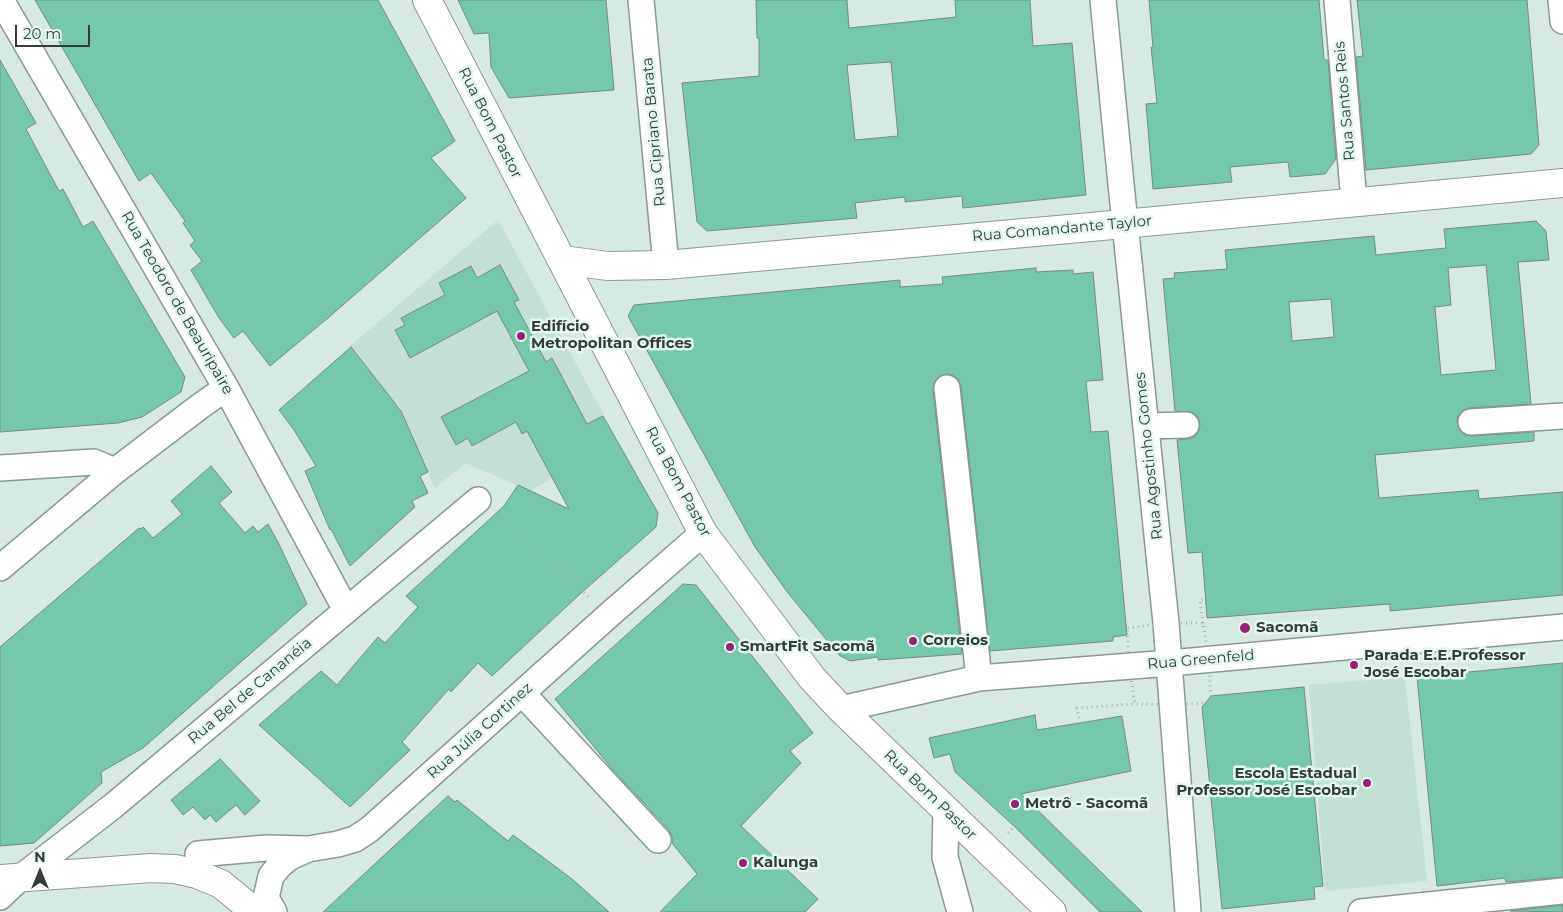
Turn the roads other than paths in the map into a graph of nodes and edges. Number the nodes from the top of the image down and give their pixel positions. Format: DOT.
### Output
graph roads {
  1 [pos="1,0"];
  2 [pos="426,0"];
  3 [pos="641,0"];
  4 [pos="1103,0"];
  5 [pos="1337,0"];
  6 [pos="1561,0"];
  7 [pos="1563,21"];
  8 [pos="1563,183"];
  9 [pos="1354,202"];
  10 [pos="1125,224"];
  11 [pos="562,260"];
  12 [pos="666,265"];
  13 [pos="226,388"];
  14 [pos="948,388"];
  15 [pos="1563,416"];
  16 [pos="1471,422"];
  17 [pos="1186,425"];
  18 [pos="1146,426"];
  19 [pos="0,468"];
  20 [pos="115,471"];
  21 [pos="478,500"];
  22 [pos="703,532"];
  23 [pos="0,568"];
  24 [pos="346,610"];
  25 [pos="1563,627"];
  26 [pos="1170,663"];
  27 [pos="979,678"];
  28 [pos="522,693"];
  29 [pos="841,710"];
  30 [pos="946,811"];
  31 [pos="658,840"];
  32 [pos="308,849"];
  33 [pos="198,854"];
  34 [pos="10,878"];
  35 [pos="1563,891"];
  36 [pos="0,897"];
  37 [pos="1485,905"];
  38 [pos="255,912"];
  39 [pos="274,912"];
  40 [pos="960,912"];
  41 [pos="1052,912"];
  42 [pos="1188,912"];
  43 [pos="1361,912"];
  1 -- 13 [label="street, Rua Teodoro de Beauripaire"];
  2 -- 11 [label="main road, Rua Bom Pastor"];
  3 -- 12 [label="street, Rua Cipriano Barata"];
  4 -- 10 [label="street, Rua Agostinho Gomes"];
  5 -- 9 [label="street, Rua Santos Reis"];
  6 -- 7 [label="street"];
  8 -- 9 [label="main road, Rua Comandante Taylor"];
  9 -- 10 [label="main road, Rua Comandante Taylor"];
  10 -- 12 [label="main road, Rua Comandante Taylor"];
  10 -- 18 [label="street, Rua Agostinho Gomes"];
  11 -- 12 [label="main road, Rua Comandante Taylor"];
  11 -- 22 [label="main road, Rua Bom Pastor"];
  13 -- 20 [label="street"];
  13 -- 24 [label="street, Rua Teodoro de Beauripaire"];
  14 -- 27 [label="street"];
  15 -- 16 [label="street"];
  17 -- 18 [label="street"];
  18 -- 26 [label="street, Rua Agostinho Gomes"];
  19 -- 20 [label="street"];
  20 -- 23 [label="street"];
  21 -- 24 [label="street, Rua Bel de Cananéia"];
  22 -- 28 [label="street, Rua Júlia Cortinez"];
  22 -- 29 [label="main road, Rua Bom Pastor"];
  24 -- 34 [label="street, Rua Bel de Cananéia"];
  25 -- 26 [label="street, Rua Greenfeld"];
  26 -- 27 [label="street, Rua Greenfeld"];
  26 -- 42 [label="street, Rua Agostinho Gomes"];
  27 -- 29 [label="street, Rua Greenfeld"];
  28 -- 31 [label="street"];
  28 -- 32 [label="street, Rua Júlia Cortinez"];
  29 -- 30 [label="main road, Rua Bom Pastor"];
  30 -- 40 [label="street"];
  30 -- 41 [label="main road, Rua Bom Pastor"];
  32 -- 33 [label="street"];
  32 -- 39 [label="street, Rua Júlia Cortinez"];
  34 -- 36 [label="street, Rua Bel de Cananéia"];
  34 -- 38 [label="main road"];
  35 -- 37 [label="street"];
  37 -- 43 [label="street"];
}
